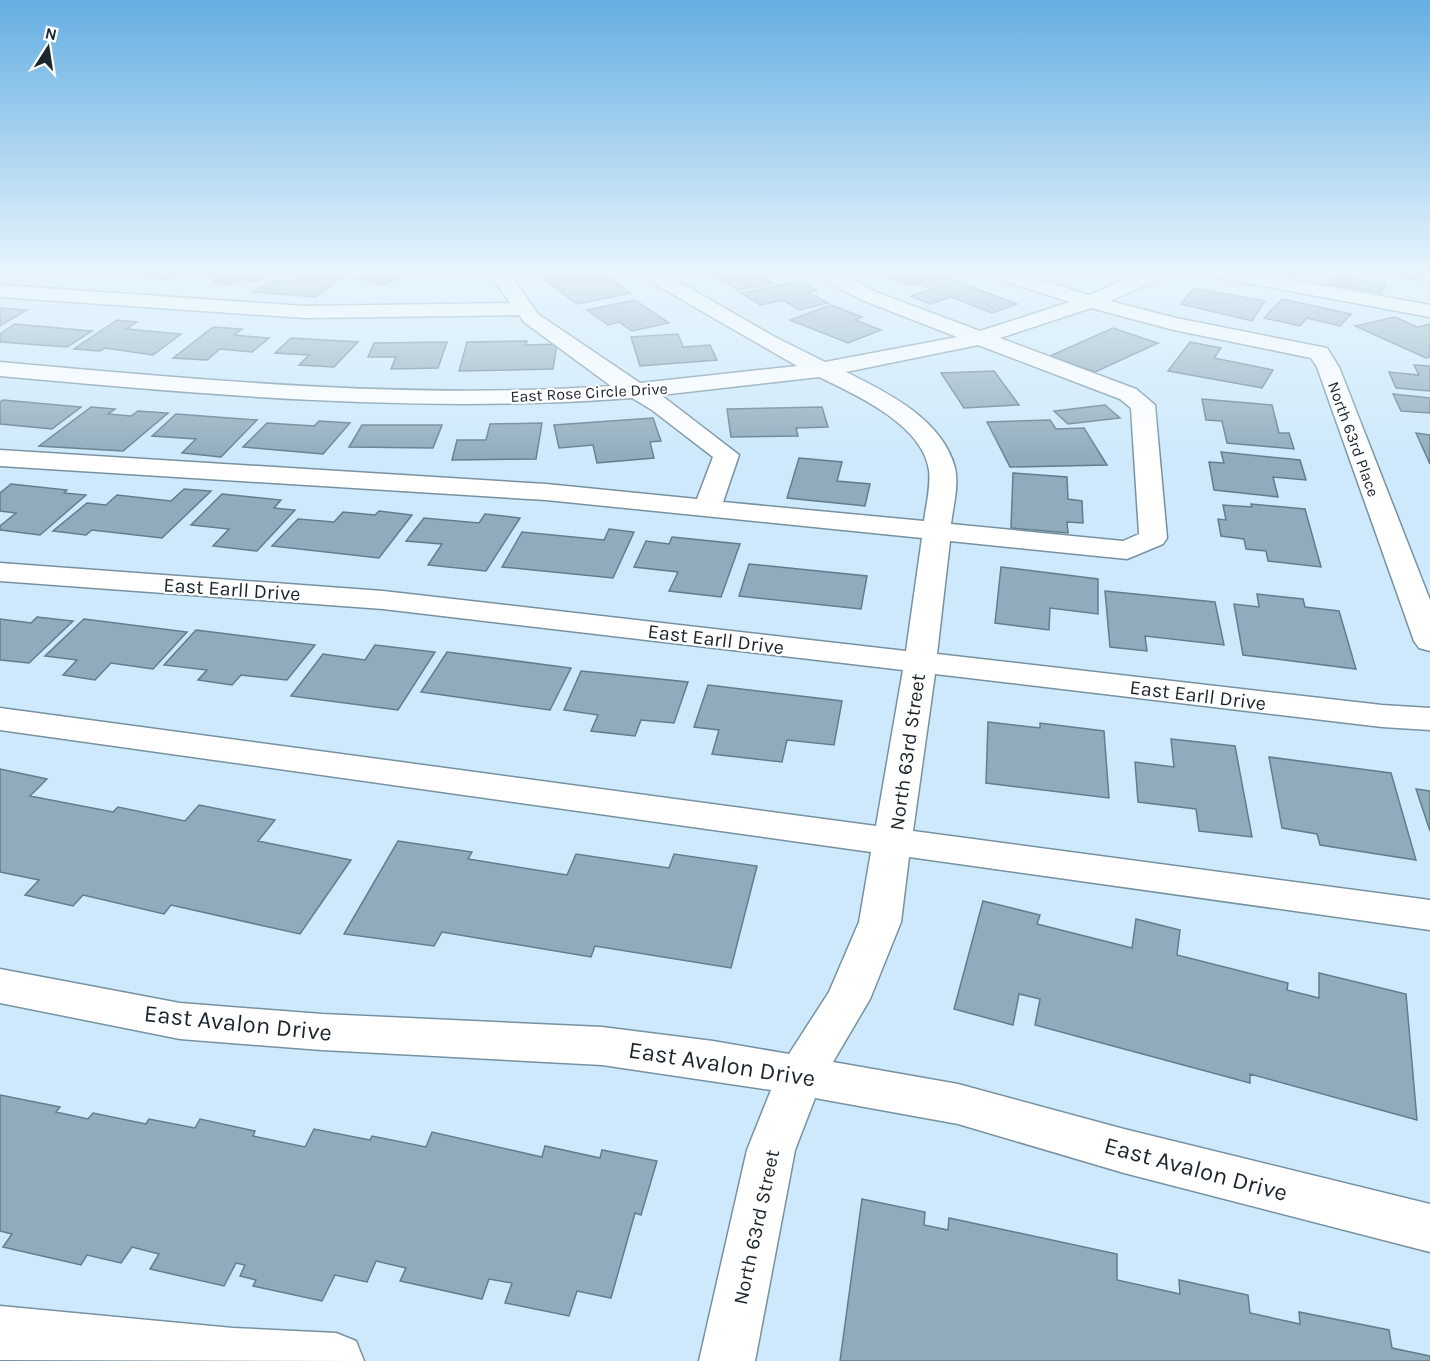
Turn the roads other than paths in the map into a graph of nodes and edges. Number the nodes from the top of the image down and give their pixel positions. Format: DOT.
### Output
graph roads {
  1 [pos="554,335"];
  2 [pos="755,335"];
  3 [pos="972,335"];
  4 [pos="992,335"];
  5 [pos="1226,335"];
  6 [pos="981,338"];
  7 [pos="0,369"];
  8 [pos="823,370"];
  9 [pos="634,390"];
  10 [pos="0,458"];
  11 [pos="708,507"];
  12 [pos="937,531"];
  13 [pos="0,572"];
  14 [pos="1430,641"];
  15 [pos="920,663"];
  16 [pos="0,719"];
  17 [pos="1430,719"];
  18 [pos="895,841"];
  19 [pos="1430,915"];
  20 [pos="0,986"];
  21 [pos="800,1076"];
  22 [pos="1430,1228"];
  23 [pos="0,1333"];
  24 [pos="336,1361"];
  25 [pos="728,1361"];
  1 -- 9 [label="street"];
  2 -- 8 [label="street, North 63rd Street"];
  3 -- 6 [label="street"];
  4 -- 6 [label="street, East Rose Circle Drive"];
  5 -- 14 [label="street, North 63rd Place"];
  6 -- 8 [label="street, East Rose Circle Drive"];
  6 -- 12 [label="street"];
  7 -- 9 [label="street, East Rose Circle Drive"];
  8 -- 9 [label="street, East Rose Circle Drive"];
  8 -- 12 [label="street, North 63rd Street"];
  9 -- 11 [label="street"];
  10 -- 11 [label="street"];
  11 -- 12 [label="street"];
  12 -- 15 [label="street, North 63rd Street"];
  13 -- 15 [label="street, East Earll Drive"];
  15 -- 17 [label="street, East Earll Drive"];
  15 -- 18 [label="street, North 63rd Street"];
  16 -- 18 [label="street"];
  18 -- 19 [label="street"];
  18 -- 21 [label="street, North 63rd Street"];
  20 -- 21 [label="street, East Avalon Drive"];
  21 -- 22 [label="street, East Avalon Drive"];
  21 -- 25 [label="street, North 63rd Street"];
  23 -- 24 [label="street"];
}
